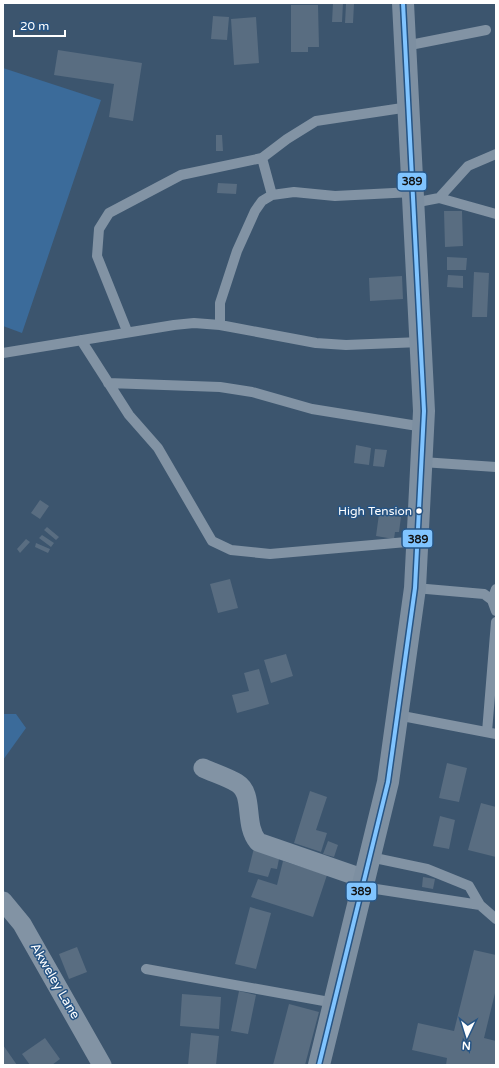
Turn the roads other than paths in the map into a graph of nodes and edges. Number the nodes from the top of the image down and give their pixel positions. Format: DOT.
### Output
graph roads {
  1 [pos="402,3"];
  2 [pos="486,30"];
  3 [pos="405,46"];
  4 [pos="409,107"];
  5 [pos="496,154"];
  6 [pos="262,158"];
  7 [pos="272,195"];
  8 [pos="413,197"];
  9 [pos="439,198"];
  10 [pos="496,214"];
  11 [pos="220,325"];
  12 [pos="127,331"];
  13 [pos="81,340"];
  14 [pos="421,342"];
  15 [pos="3,354"];
  16 [pos="108,383"];
  17 [pos="424,427"];
  18 [pos="422,462"];
  19 [pos="496,464"];
  20 [pos="418,541"];
  21 [pos="415,588"];
  22 [pos="496,589"];
  23 [pos="492,600"];
  24 [pos="496,612"];
  25 [pos="496,622"];
  26 [pos="397,715"];
  27 [pos="492,733"];
  28 [pos="203,768"];
  29 [pos="370,856"];
  30 [pos="364,883"];
  31 [pos="3,900"];
  32 [pos="480,906"];
  33 [pos="496,919"];
  34 [pos="146,969"];
  35 [pos="335,1003"];
  36 [pos="102,1065"];
  37 [pos="319,1065"];
  1 -- 3 [label="street"];
  2 -- 3 [label="lane"];
  3 -- 4 [label="street"];
  4 -- 6 [label="lane"];
  4 -- 8 [label="street"];
  5 -- 9 [label="lane"];
  6 -- 7 [label="lane"];
  6 -- 12 [label="lane"];
  7 -- 8 [label="lane"];
  7 -- 11 [label="lane"];
  8 -- 9 [label="lane"];
  8 -- 14 [label="street"];
  9 -- 10 [label="lane"];
  11 -- 12 [label="lane"];
  11 -- 14 [label="lane"];
  12 -- 13 [label="lane"];
  13 -- 15 [label="lane"];
  13 -- 16 [label="lane"];
  14 -- 17 [label="street"];
  16 -- 17 [label="lane"];
  16 -- 20 [label="lane"];
  17 -- 18 [label="street"];
  18 -- 19 [label="lane"];
  18 -- 20 [label="street"];
  20 -- 21 [label="street"];
  21 -- 23 [label="lane"];
  21 -- 26 [label="street"];
  22 -- 23 [label="lane"];
  23 -- 24 [label="lane"];
  25 -- 27 [label="lane"];
  26 -- 27 [label="lane"];
  26 -- 29 [label="street"];
  28 -- 30 [label="street"];
  29 -- 30 [label="street"];
  29 -- 32 [label="lane"];
  30 -- 32 [label="lane"];
  30 -- 35 [label="street"];
  31 -- 36 [label="street, Akweley Lane"];
  32 -- 33 [label="lane"];
  34 -- 35 [label="lane"];
  35 -- 37 [label="street"];
}
